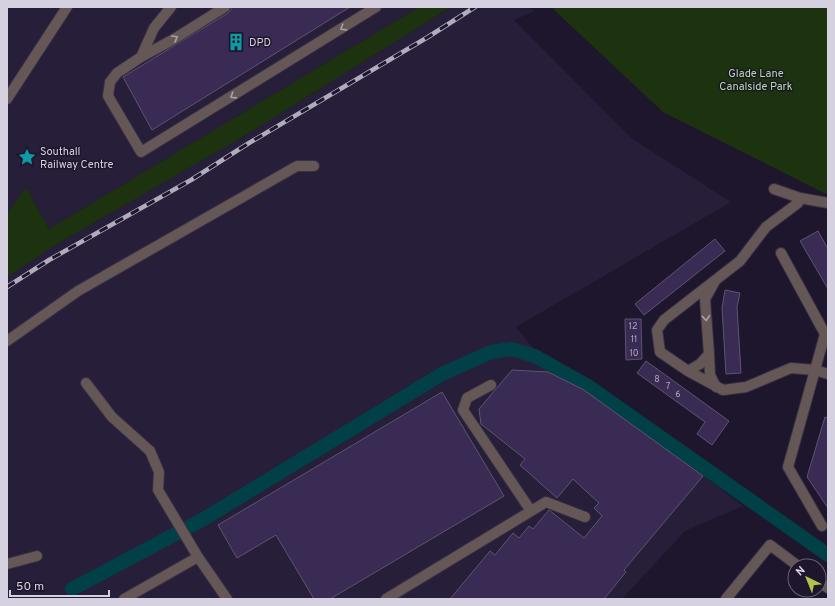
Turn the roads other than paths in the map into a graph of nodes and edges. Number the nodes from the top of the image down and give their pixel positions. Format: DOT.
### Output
graph roads {
  1 [pos="68,7"];
  2 [pos="171,7"];
  3 [pos="225,7"];
  4 [pos="376,7"];
  5 [pos="141,57"];
  6 [pos="7,99"];
  7 [pos="314,166"];
  8 [pos="774,189"];
  9 [pos="800,198"];
  10 [pos="828,203"];
  11 [pos="781,253"];
  12 [pos="715,281"];
  13 [pos="7,341"];
  14 [pos="709,354"];
  15 [pos="815,370"];
  16 [pos="688,371"];
  17 [pos="828,374"];
  18 [pos="86,383"];
  19 [pos="491,385"];
  20 [pos="716,387"];
  21 [pos="531,511"];
  22 [pos="585,517"];
  23 [pos="822,526"];
  24 [pos="38,556"];
  25 [pos="198,557"];
  26 [pos="787,560"];
  27 [pos="7,564"];
  28 [pos="124,599"];
  29 [pos="227,599"];
  30 [pos="386,599"];
  31 [pos="726,599"];
  1 -- 6 [label="street"];
  2 -- 5 [label="street"];
  5 -- 3 [label="street, one-way"];
  4 -- 5 [label="street, one-way"];
  7 -- 13 [label="street"];
  8 -- 9 [label="street"];
  9 -- 10 [label="street"];
  9 -- 12 [label="street"];
  11 -- 15 [label="street"];
  12 -- 14 [label="street, one-way"];
  12 -- 16 [label="street"];
  14 -- 16 [label="street"];
  14 -- 20 [label="street"];
  15 -- 17 [label="street"];
  15 -- 20 [label="street"];
  15 -- 23 [label="street"];
  16 -- 20 [label="street"];
  18 -- 25 [label="street"];
  19 -- 21 [label="street"];
  21 -- 22 [label="street"];
  21 -- 30 [label="street"];
  24 -- 27 [label="street"];
  25 -- 28 [label="street"];
  25 -- 29 [label="street"];
  26 -- 31 [label="street"];
}
